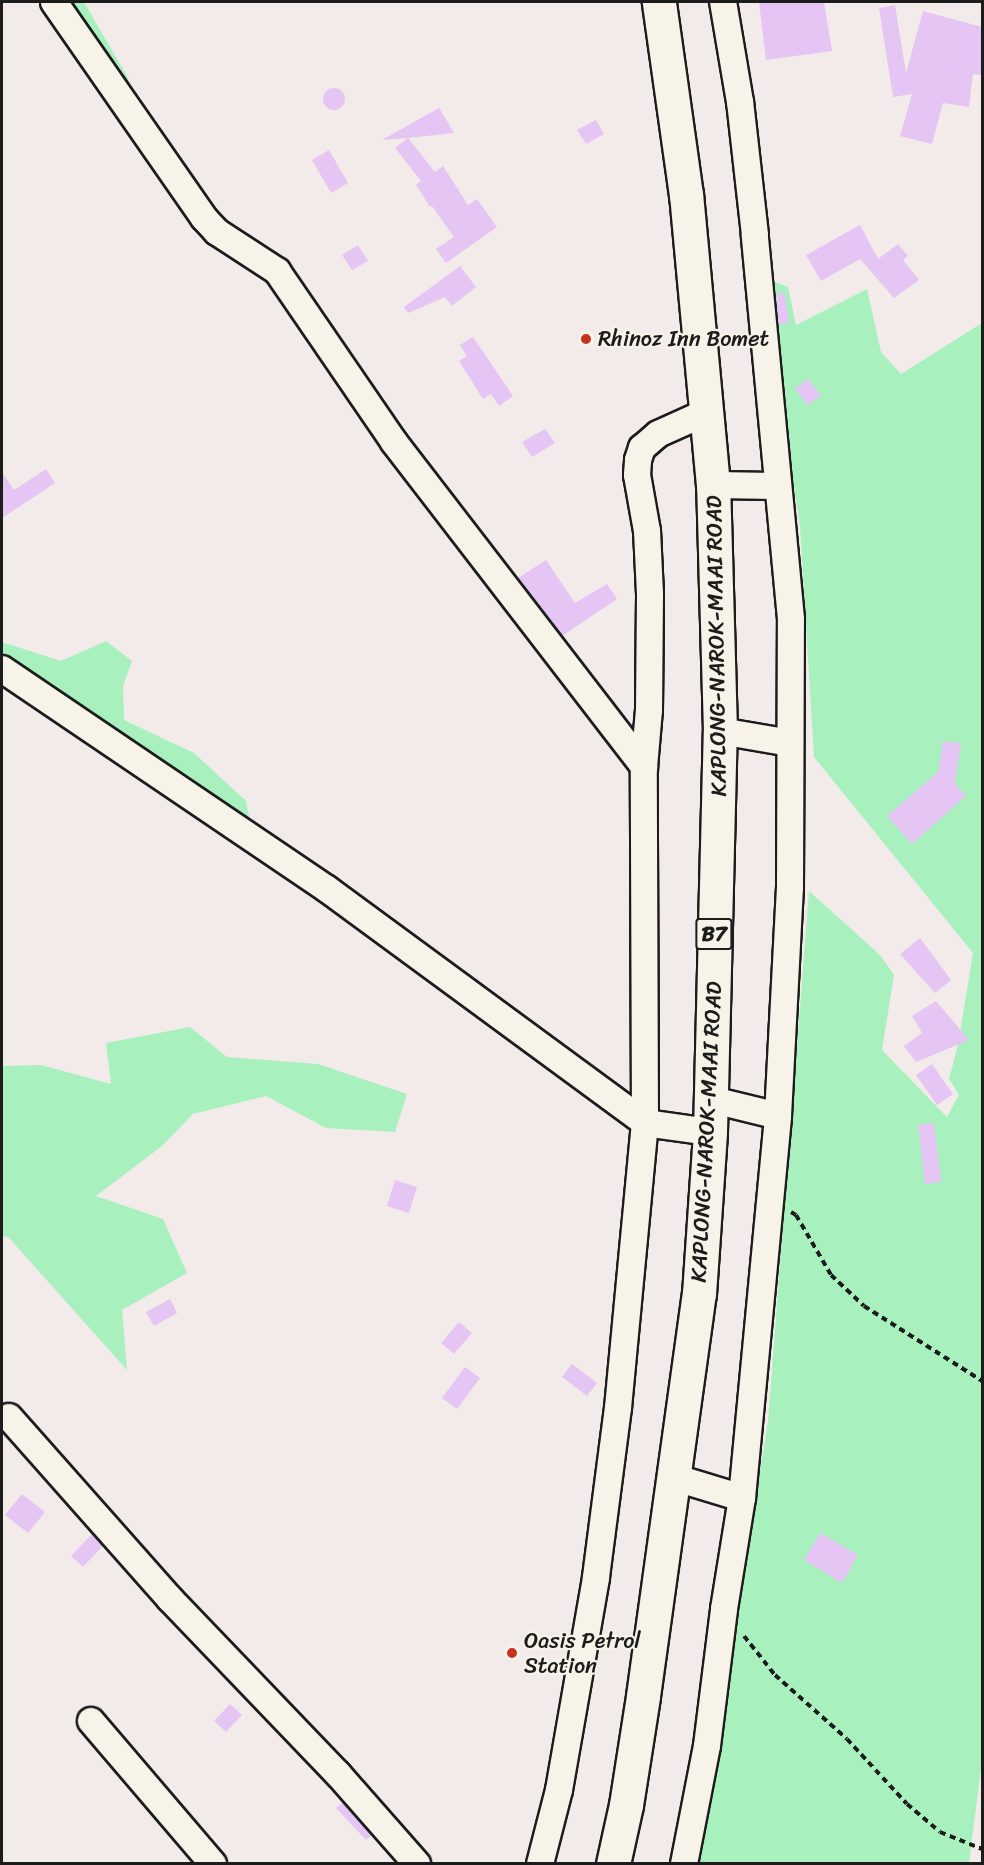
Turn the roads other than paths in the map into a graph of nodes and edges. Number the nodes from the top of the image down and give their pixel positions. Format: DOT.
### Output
graph roads {
  1 [pos="54,2"];
  2 [pos="659,2"];
  3 [pos="723,2"];
  4 [pos="705,413"];
  5 [pos="713,485"];
  6 [pos="778,486"];
  7 [pos="2,669"];
  8 [pos="720,731"];
  9 [pos="790,743"];
  10 [pos="644,767"];
  11 [pos="709,1099"];
  12 [pos="778,1116"];
  13 [pos="645,1123"];
  14 [pos="710,1132"];
  15 [pos="9,1417"];
  16 [pos="673,1477"];
  17 [pos="742,1498"];
  18 [pos="91,1721"];
  19 [pos="213,1863"];
  20 [pos="417,1863"];
  21 [pos="540,1863"];
  22 [pos="613,1863"];
  23 [pos="684,1863"];
  1 -- 10 [label="street"];
  2 -- 4 [label="highway, KAPLONG-NAROK-MAAI ROAD / B7"];
  3 -- 6 [label="street"];
  4 -- 5 [label="highway, KAPLONG-NAROK-MAAI ROAD / B7"];
  4 -- 10 [label="street"];
  5 -- 6 [label="street"];
  5 -- 8 [label="highway, KAPLONG-NAROK-MAAI ROAD / B7"];
  6 -- 9 [label="street"];
  7 -- 13 [label="street"];
  8 -- 9 [label="street"];
  8 -- 11 [label="highway, KAPLONG-NAROK-MAAI ROAD / B7"];
  9 -- 12 [label="street"];
  10 -- 13 [label="street"];
  11 -- 12 [label="street"];
  11 -- 14 [label="highway, KAPLONG-NAROK-MAAI ROAD / B7"];
  12 -- 17 [label="street"];
  13 -- 14 [label="street"];
  13 -- 21 [label="street"];
  14 -- 16 [label="highway, KAPLONG-NAROK-MAAI ROAD / B7"];
  15 -- 20 [label="street"];
  16 -- 17 [label="street"];
  16 -- 22 [label="highway, KAPLONG-NAROK-MAAI ROAD / B7"];
  17 -- 23 [label="street"];
  18 -- 19 [label="street"];
}
